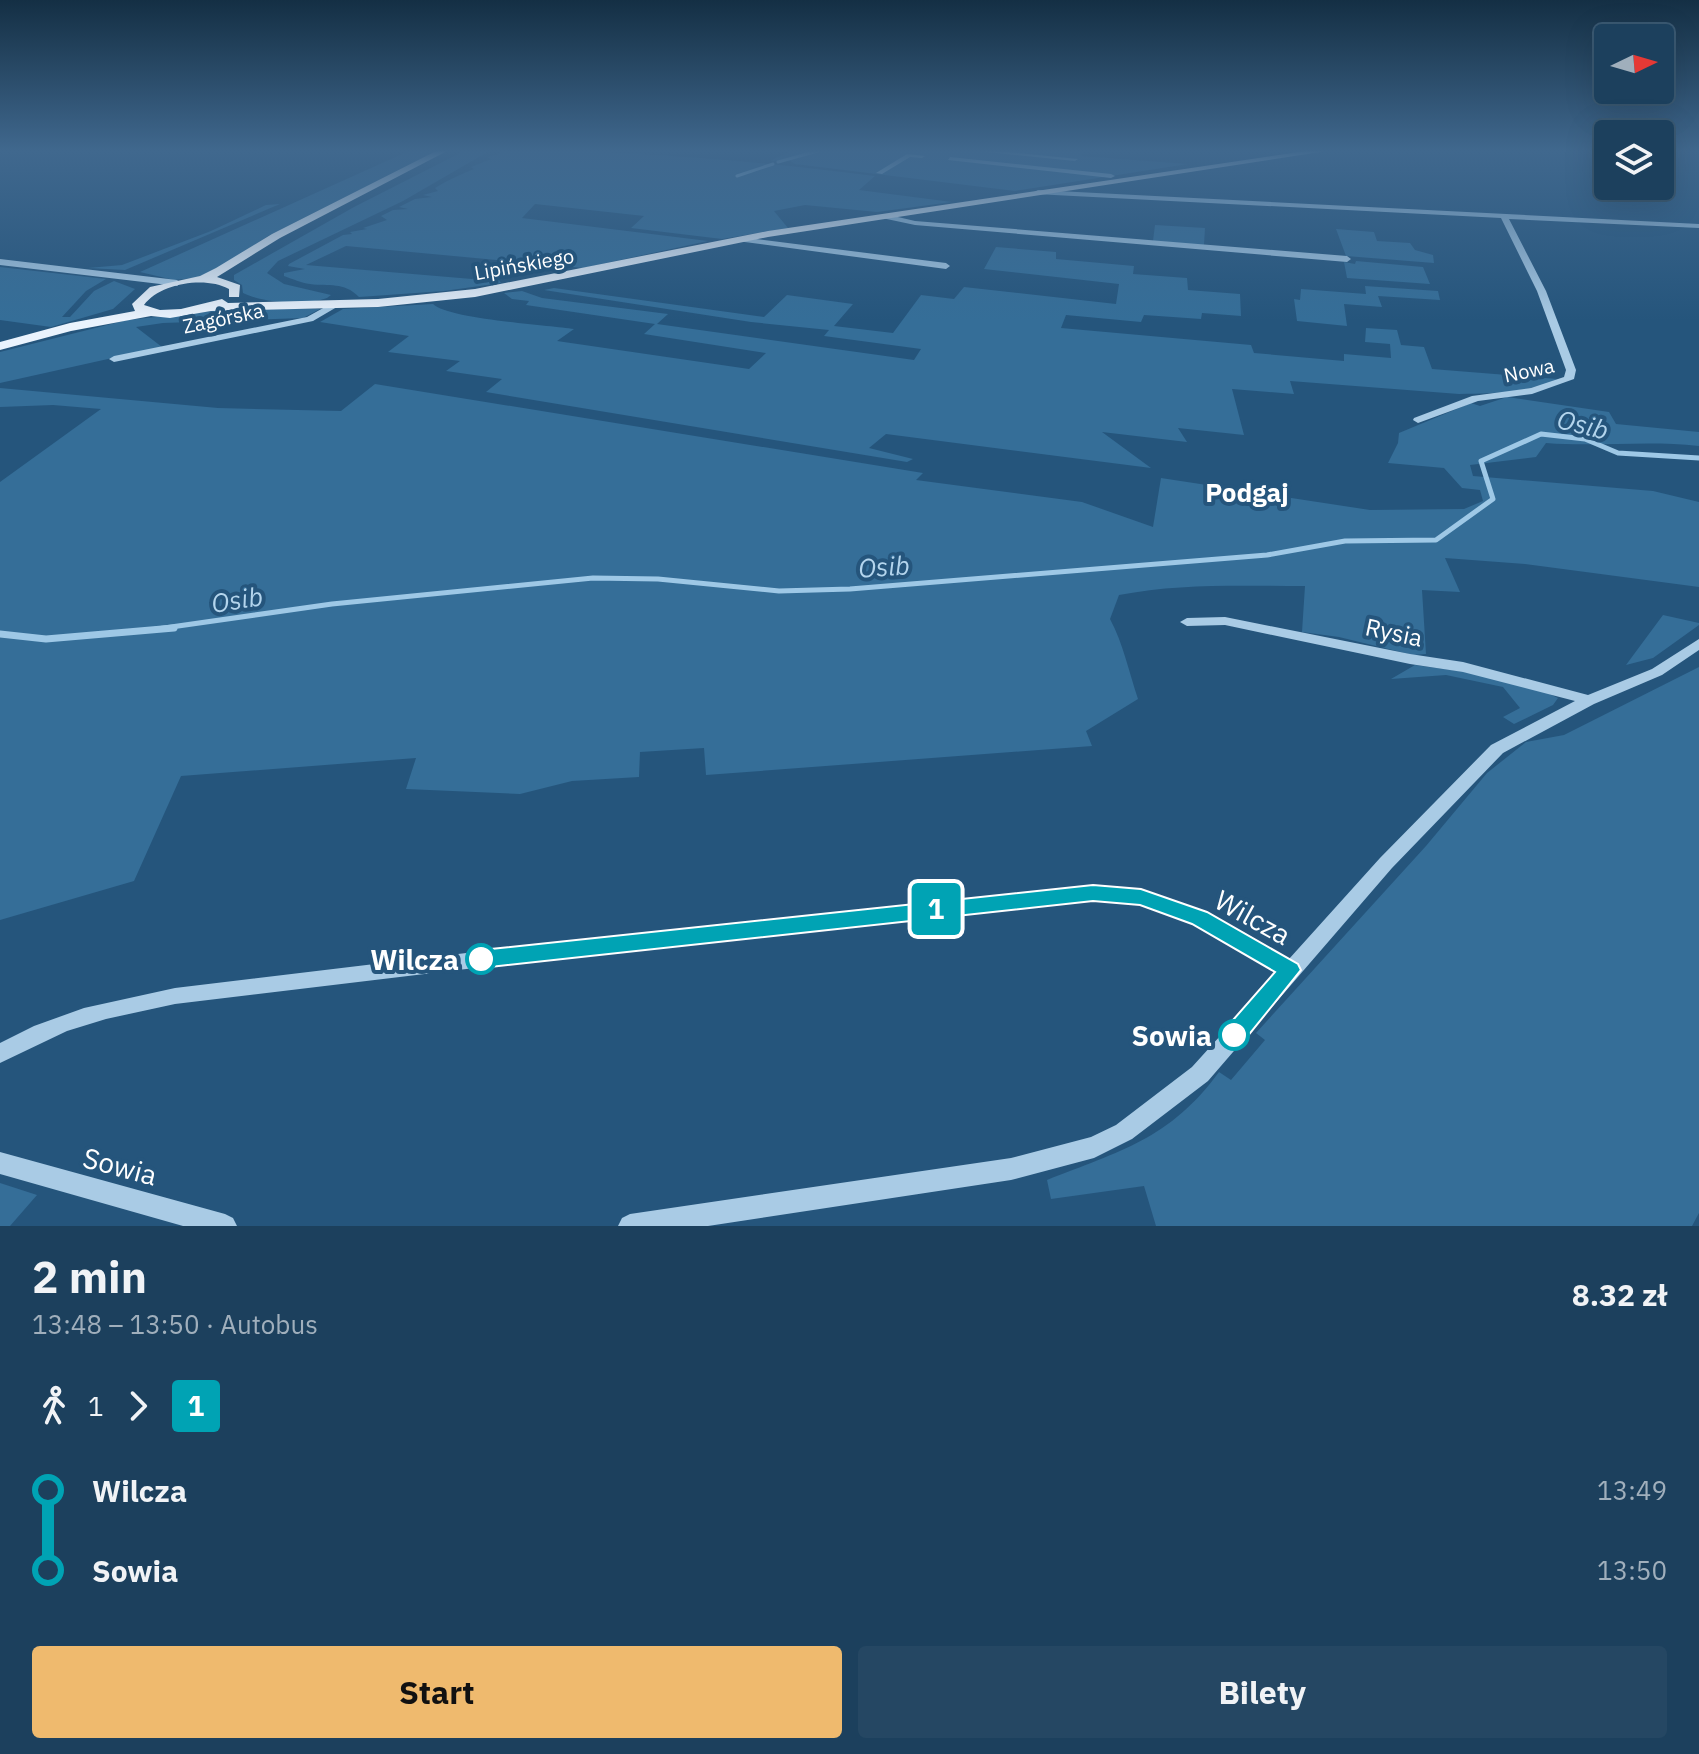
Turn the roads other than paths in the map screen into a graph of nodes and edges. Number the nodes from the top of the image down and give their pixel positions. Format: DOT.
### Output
graph roads {
  1 [pos="332,207"];
  2 [pos="348,207"];
  3 [pos="941,207"];
  4 [pos="1346,207"];
  5 [pos="1503,215"];
  6 [pos="885,216"];
  7 [pos="1699,226"];
  8 [pos="740,239"];
  9 [pos="1347,259"];
  10 [pos="0,262"];
  11 [pos="946,266"];
  12 [pos="125,276"];
  13 [pos="201,280"];
  14 [pos="223,281"];
  15 [pos="177,283"];
  16 [pos="150,292"];
  17 [pos="234,294"];
  18 [pos="293,304"];
  19 [pos="337,304"];
  20 [pos="210,307"];
  21 [pos="144,308"];
  22 [pos="0,346"];
  23 [pos="114,359"];
  24 [pos="1418,420"];
  25 [pos="1187,622"];
  26 [pos="1699,643"];
  27 [pos="1589,700"];
  28 [pos="1290,970"];
  29 [pos="0,1054"];
  30 [pos="0,1163"];
  31 [pos="225,1226"];
  32 [pos="630,1226"];
  1 -- 13 [label="main road"];
  2 -- 14 [label="main road"];
  3 -- 6 [label="main road, Lipińskiego"];
  4 -- 5 [label="street"];
  5 -- 7 [label="street"];
  5 -- 24 [label="street, Nowa"];
  6 -- 8 [label="main road, Lipińskiego"];
  6 -- 9 [label="street"];
  8 -- 11 [label="street"];
  8 -- 19 [label="main road, Lipińskiego"];
  10 -- 12 [label="street"];
  12 -- 15 [label="street"];
  12 -- 16 [label="street"];
  13 -- 14 [label="main road"];
  13 -- 15 [label="main road"];
  14 -- 17 [label="main road"];
  15 -- 16 [label="main road"];
  16 -- 21 [label="main road"];
  17 -- 18 [label="main road, Lipińskiego"];
  17 -- 20 [label="main road"];
  18 -- 19 [label="main road, Lipińskiego"];
  18 -- 20 [label="main road, Lipińskiego"];
  19 -- 23 [label="street, Zagórska"];
  20 -- 21 [label="main road"];
  21 -- 22 [label="main road"];
  25 -- 27 [label="street, Rysia"];
  26 -- 27 [label="street"];
  27 -- 28 [label="street"];
  28 -- 29 [label="street, Wilcza"];
  28 -- 32 [label="street"];
  30 -- 31 [label="street, Sowia"];
}
